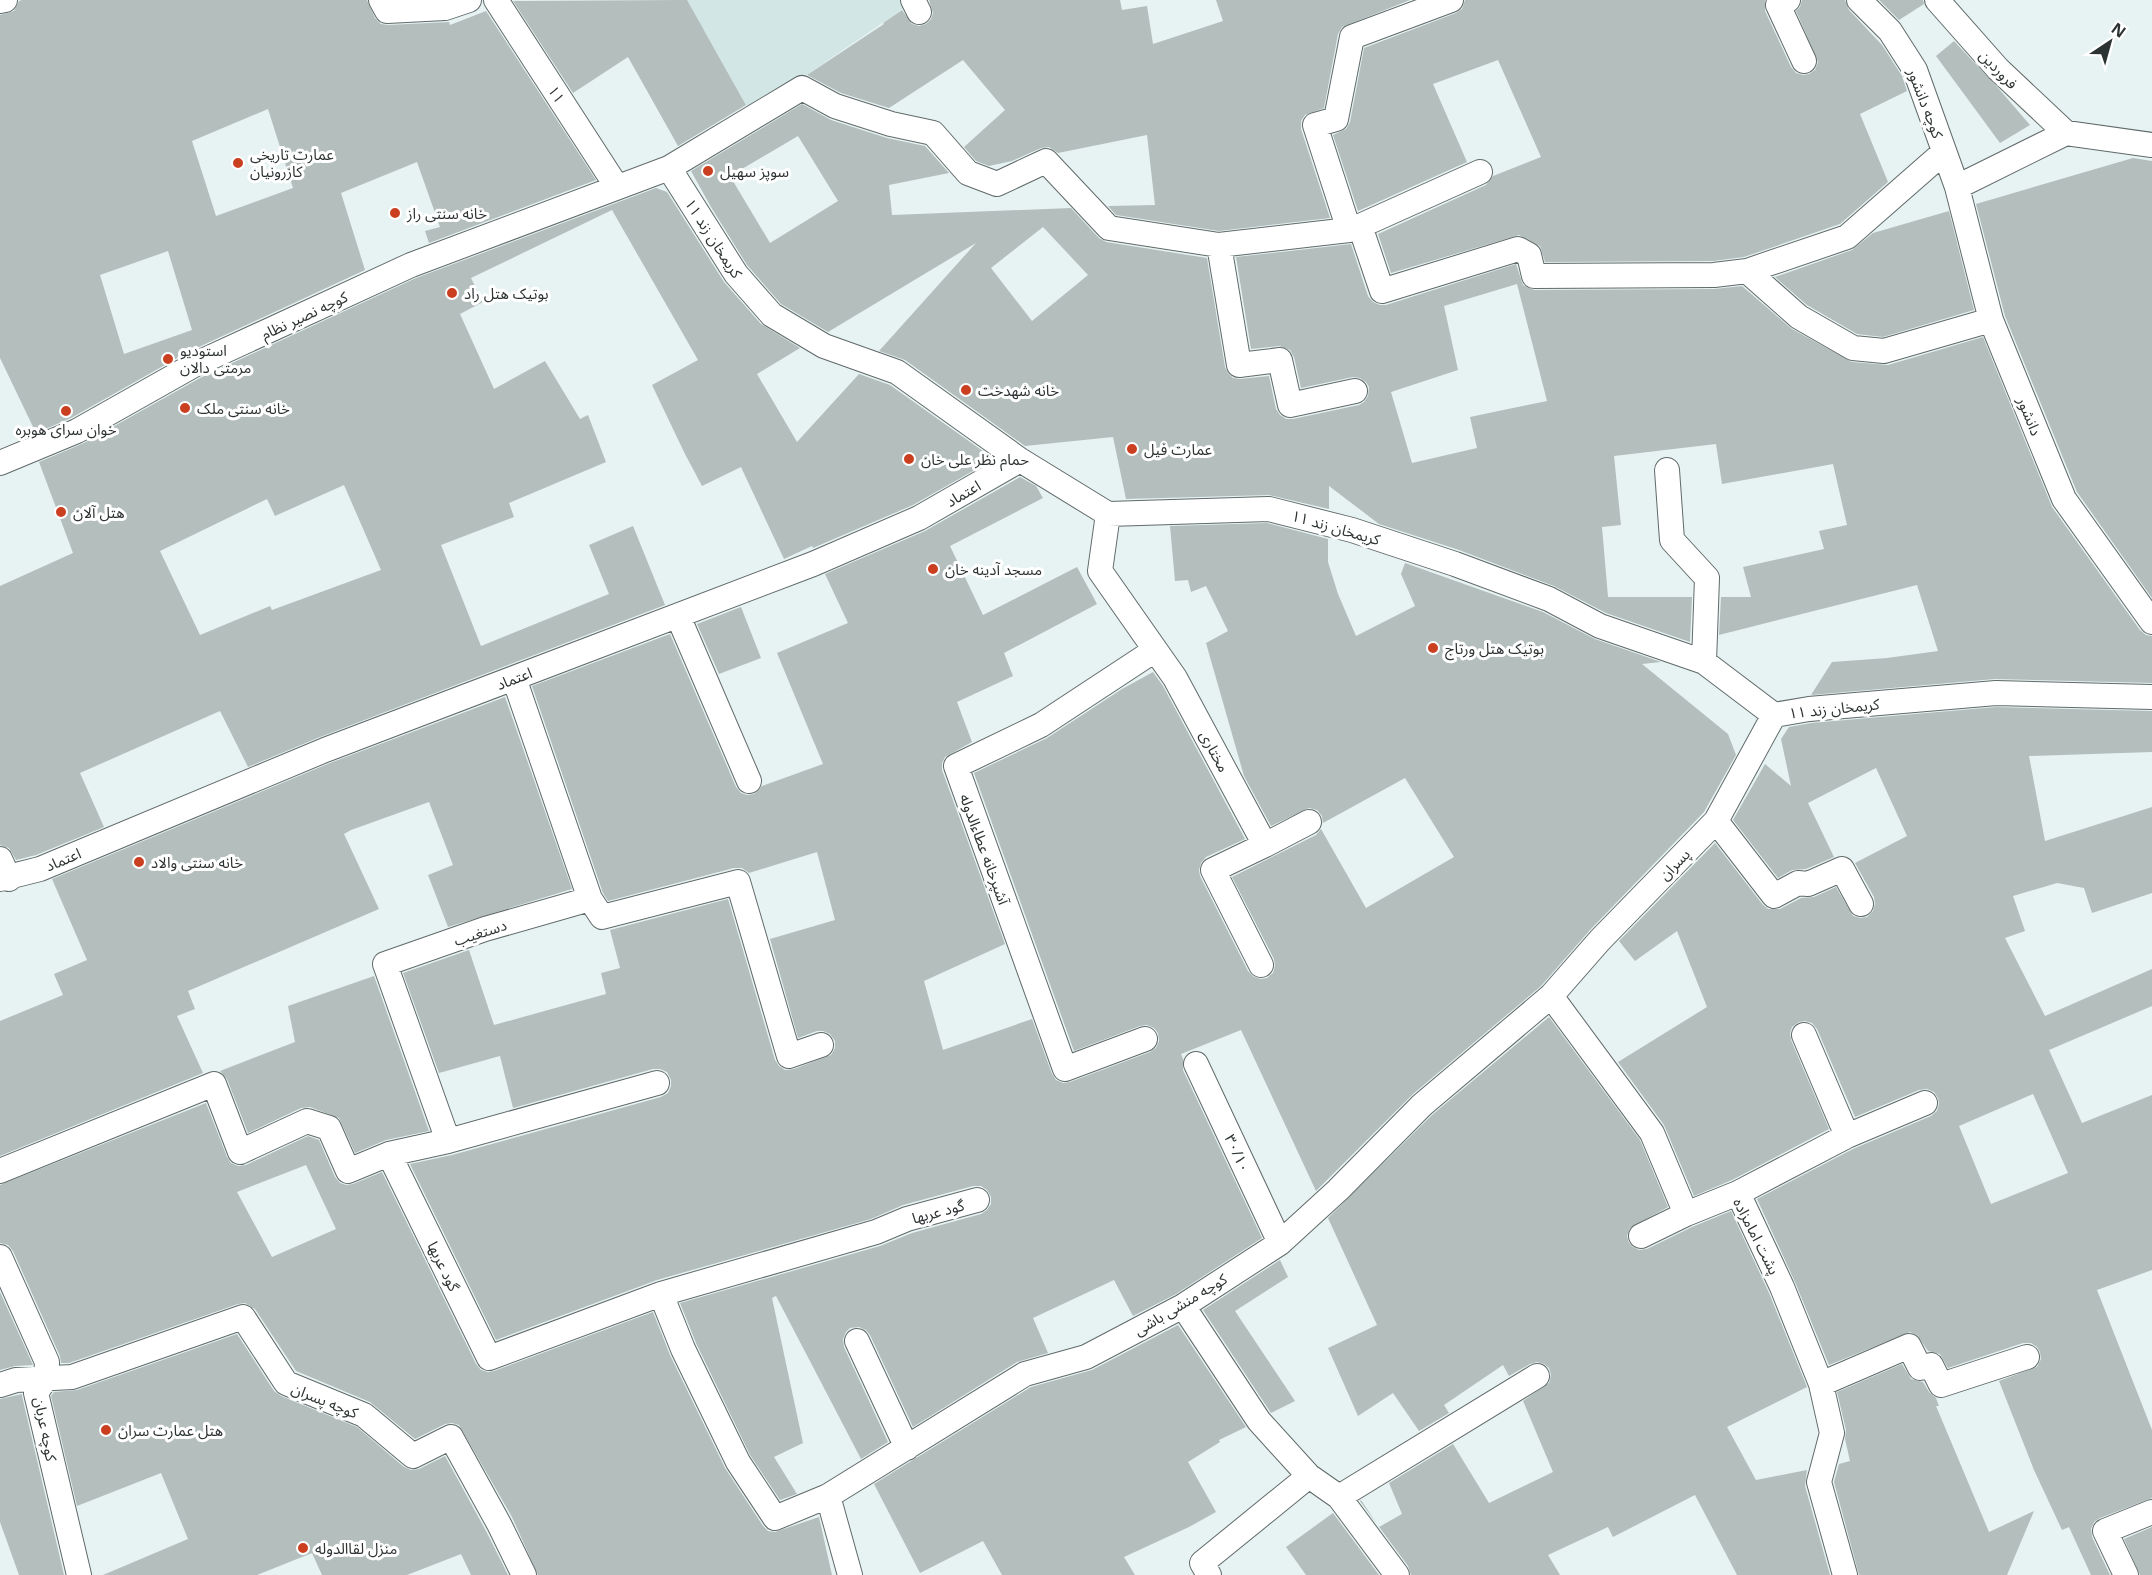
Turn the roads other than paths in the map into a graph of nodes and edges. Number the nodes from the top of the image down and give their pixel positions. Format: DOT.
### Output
graph roads {
  1 [pos="4,0"];
  2 [pos="381,0"];
  3 [pos="469,0"];
  4 [pos="496,0"];
  5 [pos="1451,0"];
  6 [pos="1788,0"];
  7 [pos="1859,0"];
  8 [pos="1937,0"];
  9 [pos="0,2"];
  10 [pos="1804,61"];
  11 [pos="2066,133"];
  12 [pos="2152,144"];
  13 [pos="1944,152"];
  14 [pos="669,168"];
  15 [pos="1480,172"];
  16 [pos="617,187"];
  17 [pos="1957,187"];
  18 [pos="1355,228"];
  19 [pos="1219,245"];
  20 [pos="1747,271"];
  21 [pos="1991,320"];
  22 [pos="1355,391"];
  23 [pos="1020,460"];
  24 [pos="0,463"];
  25 [pos="1667,470"];
  26 [pos="1108,514"];
  27 [pos="678,616"];
  28 [pos="2152,622"];
  29 [pos="1155,650"];
  30 [pos="1704,662"];
  31 [pos="514,678"];
  32 [pos="2152,697"];
  33 [pos="1774,715"];
  34 [pos="749,781"];
  35 [pos="1716,821"];
  36 [pos="1309,822"];
  37 [pos="1265,845"];
  38 [pos="3,872"];
  39 [pos="590,899"];
  40 [pos="1862,904"];
  41 [pos="1261,965"];
  42 [pos="1551,996"];
  43 [pos="1804,1035"];
  44 [pos="1145,1039"];
  45 [pos="821,1045"];
  46 [pos="1196,1064"];
  47 [pos="657,1083"];
  48 [pos="1925,1102"];
  49 [pos="1847,1136"];
  50 [pos="448,1141"];
  51 [pos="389,1154"];
  52 [pos="0,1171"];
  53 [pos="1738,1193"];
  54 [pos="976,1200"];
  55 [pos="1686,1214"];
  56 [pos="1641,1236"];
  57 [pos="1280,1243"];
  58 [pos="0,1257"];
  59 [pos="661,1294"];
  60 [pos="1183,1306"];
  61 [pos="857,1341"];
  62 [pos="2027,1357"];
  63 [pos="1537,1376"];
  64 [pos="46,1378"];
  65 [pos="1821,1384"];
  66 [pos="0,1385"];
  67 [pos="907,1448"];
  68 [pos="1309,1476"];
  69 [pos="828,1496"];
  70 [pos="1339,1497"];
  71 [pos="2152,1512"];
  72 [pos="79,1575"];
  73 [pos="524,1575"];
  74 [pos="850,1575"];
  75 [pos="1209,1575"];
  76 [pos="1397,1575"];
  77 [pos="1845,1575"];
  78 [pos="2126,1575"];
  1 -- 9 [label="lane"];
  2 -- 3 [label="lane"];
  4 -- 16 [label="lane, ۱۱"];
  5 -- 18 [label="lane"];
  6 -- 10 [label="lane"];
  7 -- 13 [label="lane, کوچه دانشور"];
  8 -- 11 [label="lane, فروردین"];
  11 -- 12 [label="lane"];
  11 -- 17 [label="lane"];
  13 -- 17 [label="lane, کوچه دانشور"];
  13 -- 20 [label="lane"];
  14 -- 16 [label="lane"];
  14 -- 19 [label="lane"];
  14 -- 23 [label="lane, کریمخان زند ۱۱"];
  15 -- 18 [label="lane"];
  16 -- 24 [label="lane, کوچه نصیر نظام"];
  17 -- 21 [label="lane, دانشور"];
  18 -- 19 [label="lane"];
  18 -- 20 [label="lane"];
  19 -- 22 [label="lane"];
  20 -- 21 [label="lane"];
  21 -- 28 [label="lane, دانشور"];
  23 -- 26 [label="lane, کریمخان زند ۱۱"];
  23 -- 27 [label="lane, اعتماد"];
  25 -- 30 [label="lane"];
  26 -- 29 [label="lane, مختاری"];
  26 -- 30 [label="lane, کریمخان زند ۱۱"];
  27 -- 31 [label="lane, اعتماد"];
  27 -- 34 [label="lane"];
  29 -- 37 [label="lane, مختاری"];
  29 -- 44 [label="lane, آشپرخانه عطاءالدوله"];
  30 -- 33 [label="lane, کریمخان زند ۱۱"];
  31 -- 38 [label="lane, اعتماد"];
  31 -- 39 [label="lane"];
  32 -- 33 [label="lane, کریمخان زند ۱۱"];
  33 -- 35 [label="lane, پسران"];
  35 -- 40 [label="lane"];
  35 -- 42 [label="lane, پسران"];
  36 -- 37 [label="lane"];
  37 -- 41 [label="lane"];
  39 -- 45 [label="lane"];
  39 -- 50 [label="lane, دستغیب"];
  42 -- 55 [label="lane"];
  42 -- 57 [label="lane, کوچه منشی باشی"];
  43 -- 49 [label="lane"];
  46 -- 57 [label="lane, ۳۰/۱۰"];
  47 -- 50 [label="lane"];
  48 -- 49 [label="lane"];
  49 -- 53 [label="lane"];
  50 -- 51 [label="lane"];
  51 -- 52 [label="lane"];
  51 -- 59 [label="lane, گود عربها"];
  53 -- 55 [label="lane, پشت امامزاده"];
  53 -- 65 [label="lane, پشت امامزاده"];
  54 -- 59 [label="lane, گود عربها"];
  55 -- 56 [label="lane, پشت امامزاده"];
  57 -- 60 [label="lane, کوچه منشی باشی"];
  58 -- 64 [label="lane, کوچه عربان"];
  59 -- 69 [label="lane, کوچه منشی باشی"];
  60 -- 67 [label="lane, کوچه منشی باشی"];
  60 -- 68 [label="lane"];
  61 -- 67 [label="lane"];
  62 -- 65 [label="lane"];
  63 -- 70 [label="lane"];
  64 -- 66 [label="lane, کوچه پسران"];
  64 -- 72 [label="lane, کوچه عربان"];
  64 -- 73 [label="lane, کوچه پسران"];
  65 -- 77 [label="lane, پشت امامزاده"];
  67 -- 69 [label="lane, کوچه منشی باشی"];
  68 -- 70 [label="lane"];
  68 -- 75 [label="lane"];
  69 -- 74 [label="lane"];
  70 -- 76 [label="lane"];
  71 -- 78 [label="lane"];
}
